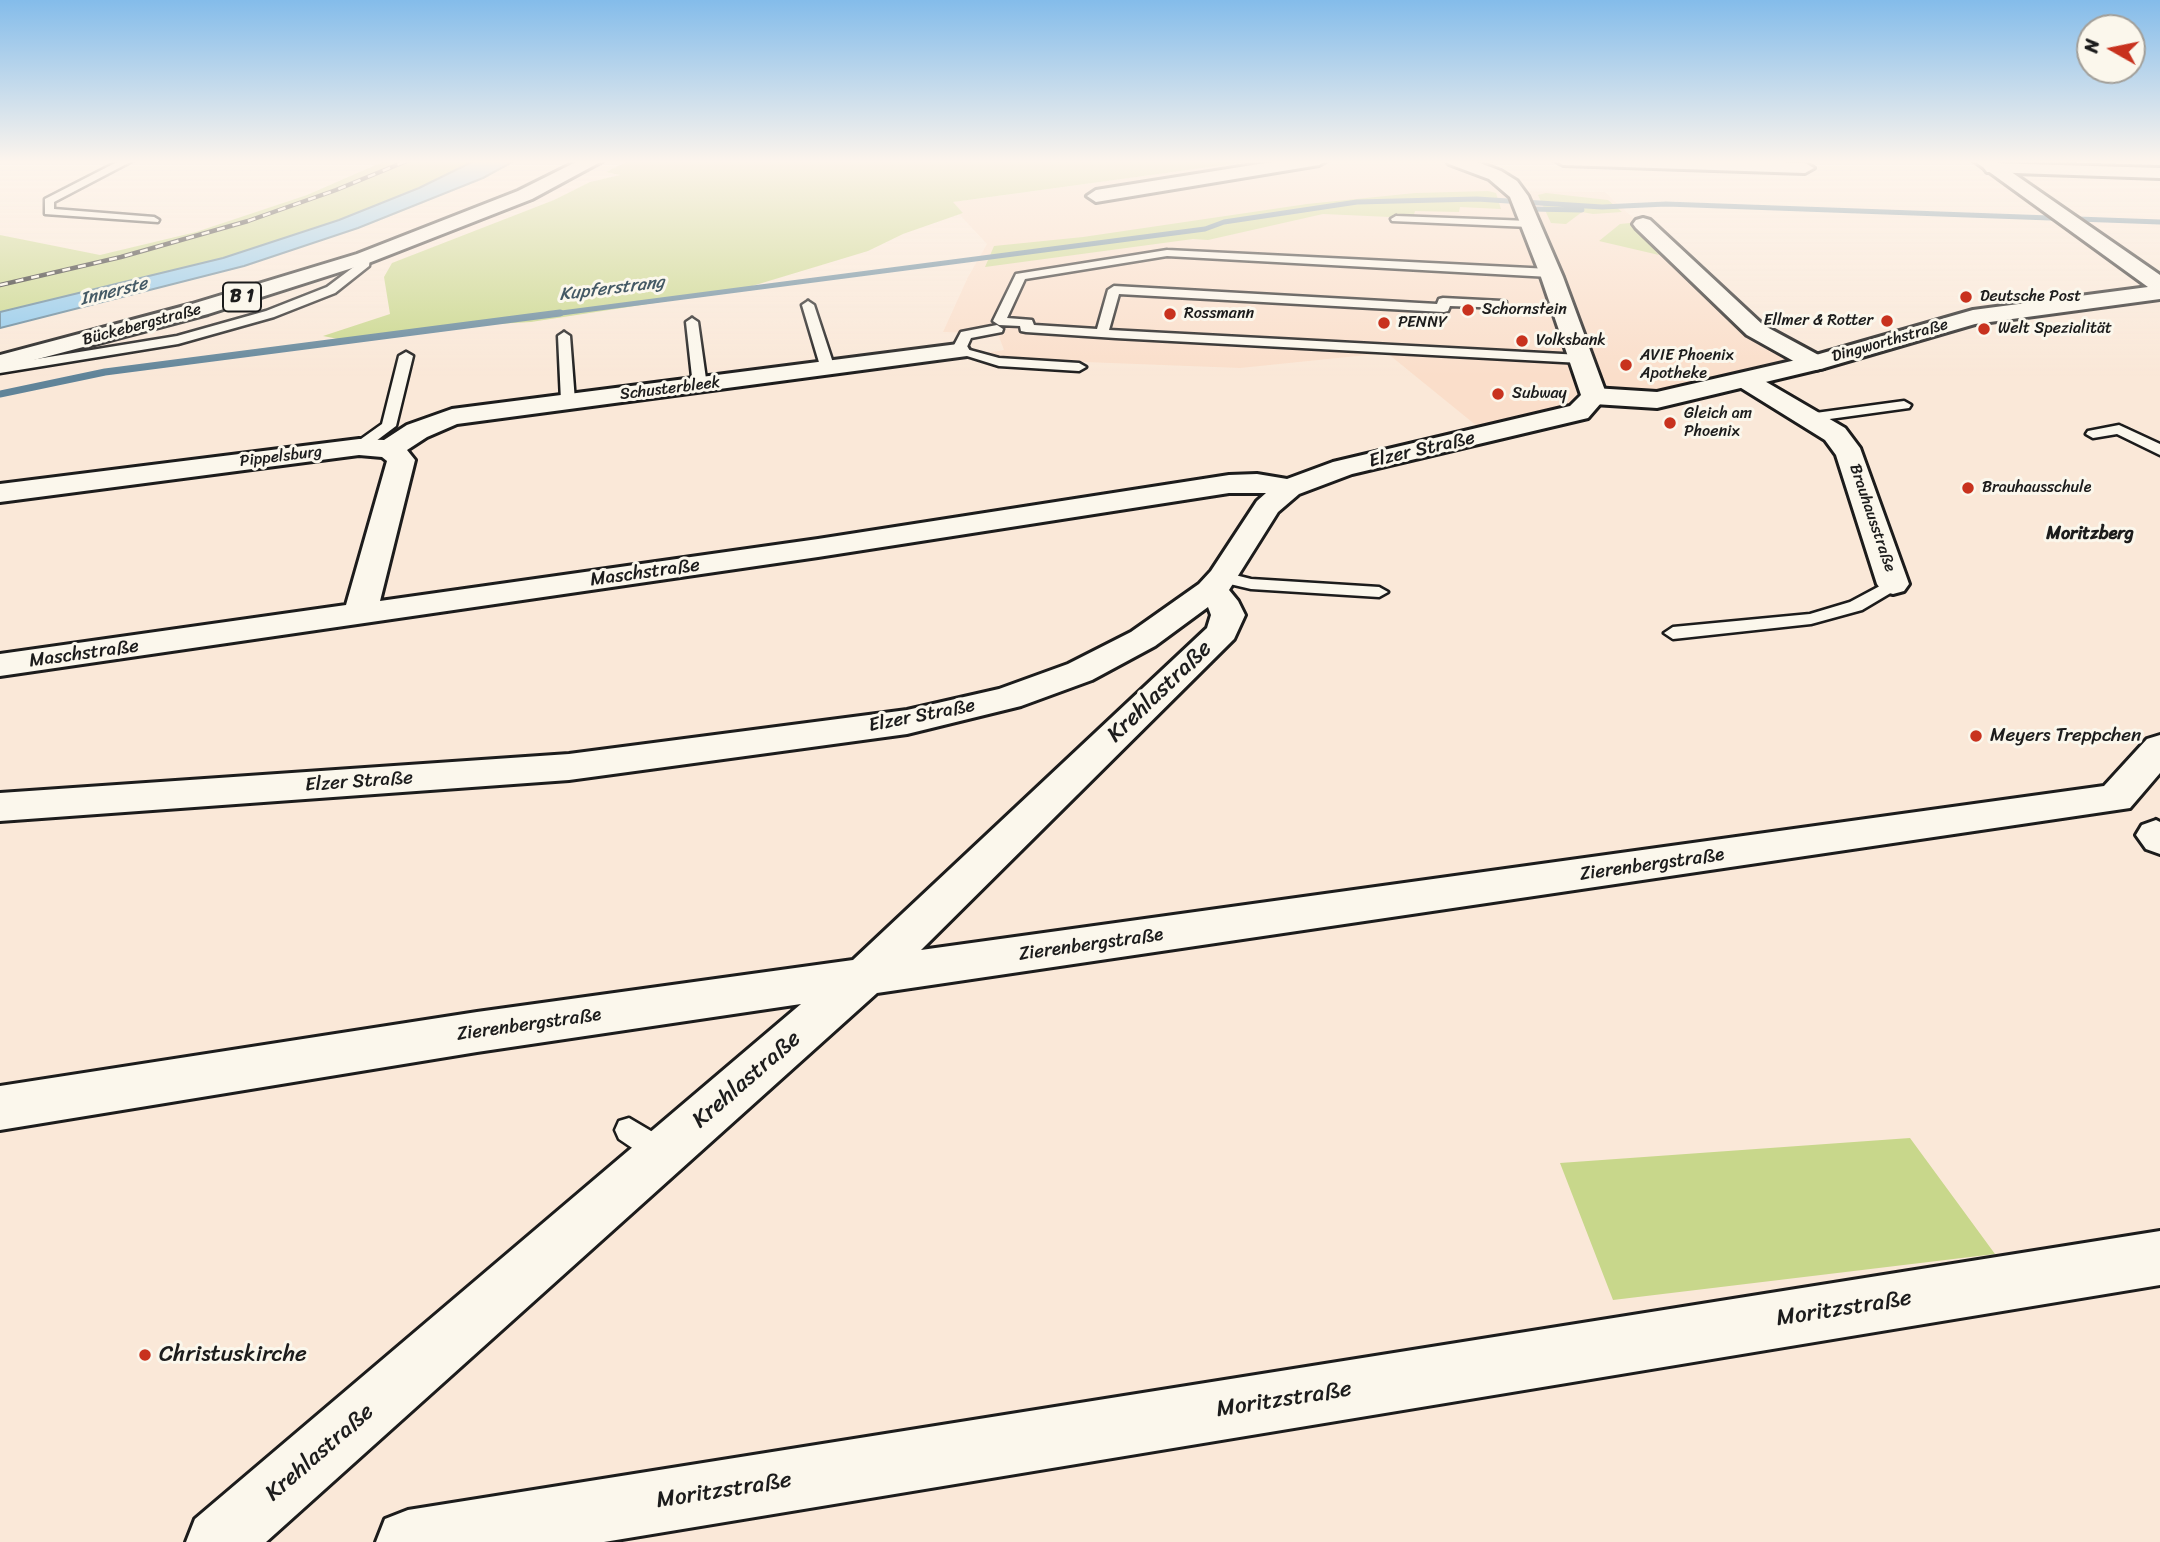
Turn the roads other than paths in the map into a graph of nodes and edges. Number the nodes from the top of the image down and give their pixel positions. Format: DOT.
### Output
graph roads {
  1 [pos="399,232"];
  2 [pos="431,232"];
  3 [pos="1533,232"];
  4 [pos="1651,232"];
  5 [pos="2086,232"];
  6 [pos="364,258"];
  7 [pos="1550,273"];
  8 [pos="2160,285"];
  9 [pos="2160,292"];
  10 [pos="808,305"];
  11 [pos="1502,305"];
  12 [pos="692,323"];
  13 [pos="997,329"];
  14 [pos="1102,333"];
  15 [pos="564,337"];
  16 [pos="0,350"];
  17 [pos="958,351"];
  18 [pos="406,356"];
  19 [pos="1581,359"];
  20 [pos="0,362"];
  21 [pos="1815,363"];
  22 [pos="1079,367"];
  23 [pos="0,369"];
  24 [pos="828,369"];
  25 [pos="1747,381"];
  26 [pos="701,386"];
  27 [pos="1594,396"];
  28 [pos="568,401"];
  29 [pos="1905,405"];
  30 [pos="1808,418"];
  31 [pos="2093,434"];
  32 [pos="359,447"];
  33 [pos="390,449"];
  34 [pos="2160,450"];
  35 [pos="1289,488"];
  36 [pos="0,493"];
  37 [pos="1216,584"];
  38 [pos="1893,584"];
  39 [pos="1378,592"];
  40 [pos="360,614"];
  41 [pos="1672,633"];
  42 [pos="0,665"];
  43 [pos="2160,748"];
  44 [pos="0,807"];
  45 [pos="865,977"];
  46 [pos="0,1108"];
  47 [pos="2160,1258"];
  48 [pos="218,1542"];
  49 [pos="408,1542"];
  1 -- 16 [label="main road, Bückebergstraße / B 1"];
  2 -- 6 [label="main road, Bückebergstraße / B 1"];
  3 -- 7 [label="main road"];
  4 -- 21 [label="main road"];
  5 -- 8 [label="main road"];
  6 -- 20 [label="main road, Bückebergstraße / B 1"];
  6 -- 23 [label="lane"];
  7 -- 14 [label="lane"];
  7 -- 19 [label="main road"];
  9 -- 21 [label="main road, Dingworthstraße"];
  10 -- 24 [label="lane"];
  11 -- 14 [label="lane"];
  12 -- 26 [label="lane"];
  13 -- 17 [label="lane, Schusterbleek"];
  14 -- 19 [label="lane"];
  15 -- 28 [label="lane"];
  17 -- 22 [label="lane, Schusterbleek"];
  17 -- 24 [label="main road, Schusterbleek"];
  18 -- 32 [label="lane"];
  19 -- 27 [label="main road"];
  21 -- 25 [label="main road, Dingworthstraße"];
  24 -- 26 [label="main road, Schusterbleek"];
  25 -- 27 [label="main road"];
  25 -- 30 [label="main road, Brauhausstraße"];
  26 -- 28 [label="main road, Schusterbleek"];
  27 -- 35 [label="main road, Elzer Straße"];
  28 -- 33 [label="main road, Schusterbleek"];
  29 -- 30 [label="lane"];
  30 -- 38 [label="main road, Brauhausstraße"];
  31 -- 34 [label="lane"];
  32 -- 33 [label="main road, Pippelsburg"];
  32 -- 36 [label="main road, Pippelsburg"];
  33 -- 40 [label="main road"];
  35 -- 37 [label="main road, Elzer Straße"];
  35 -- 40 [label="main road, Maschstraße"];
  37 -- 39 [label="lane"];
  37 -- 44 [label="main road, Elzer Straße"];
  37 -- 45 [label="main road, Krehlastraße"];
  38 -- 41 [label="lane"];
  40 -- 42 [label="main road, Maschstraße"];
  43 -- 45 [label="main road, Zierenbergstraße"];
  45 -- 46 [label="main road, Zierenbergstraße"];
  45 -- 48 [label="main road, Krehlastraße"];
  47 -- 49 [label="main road, Moritzstraße"];
}
